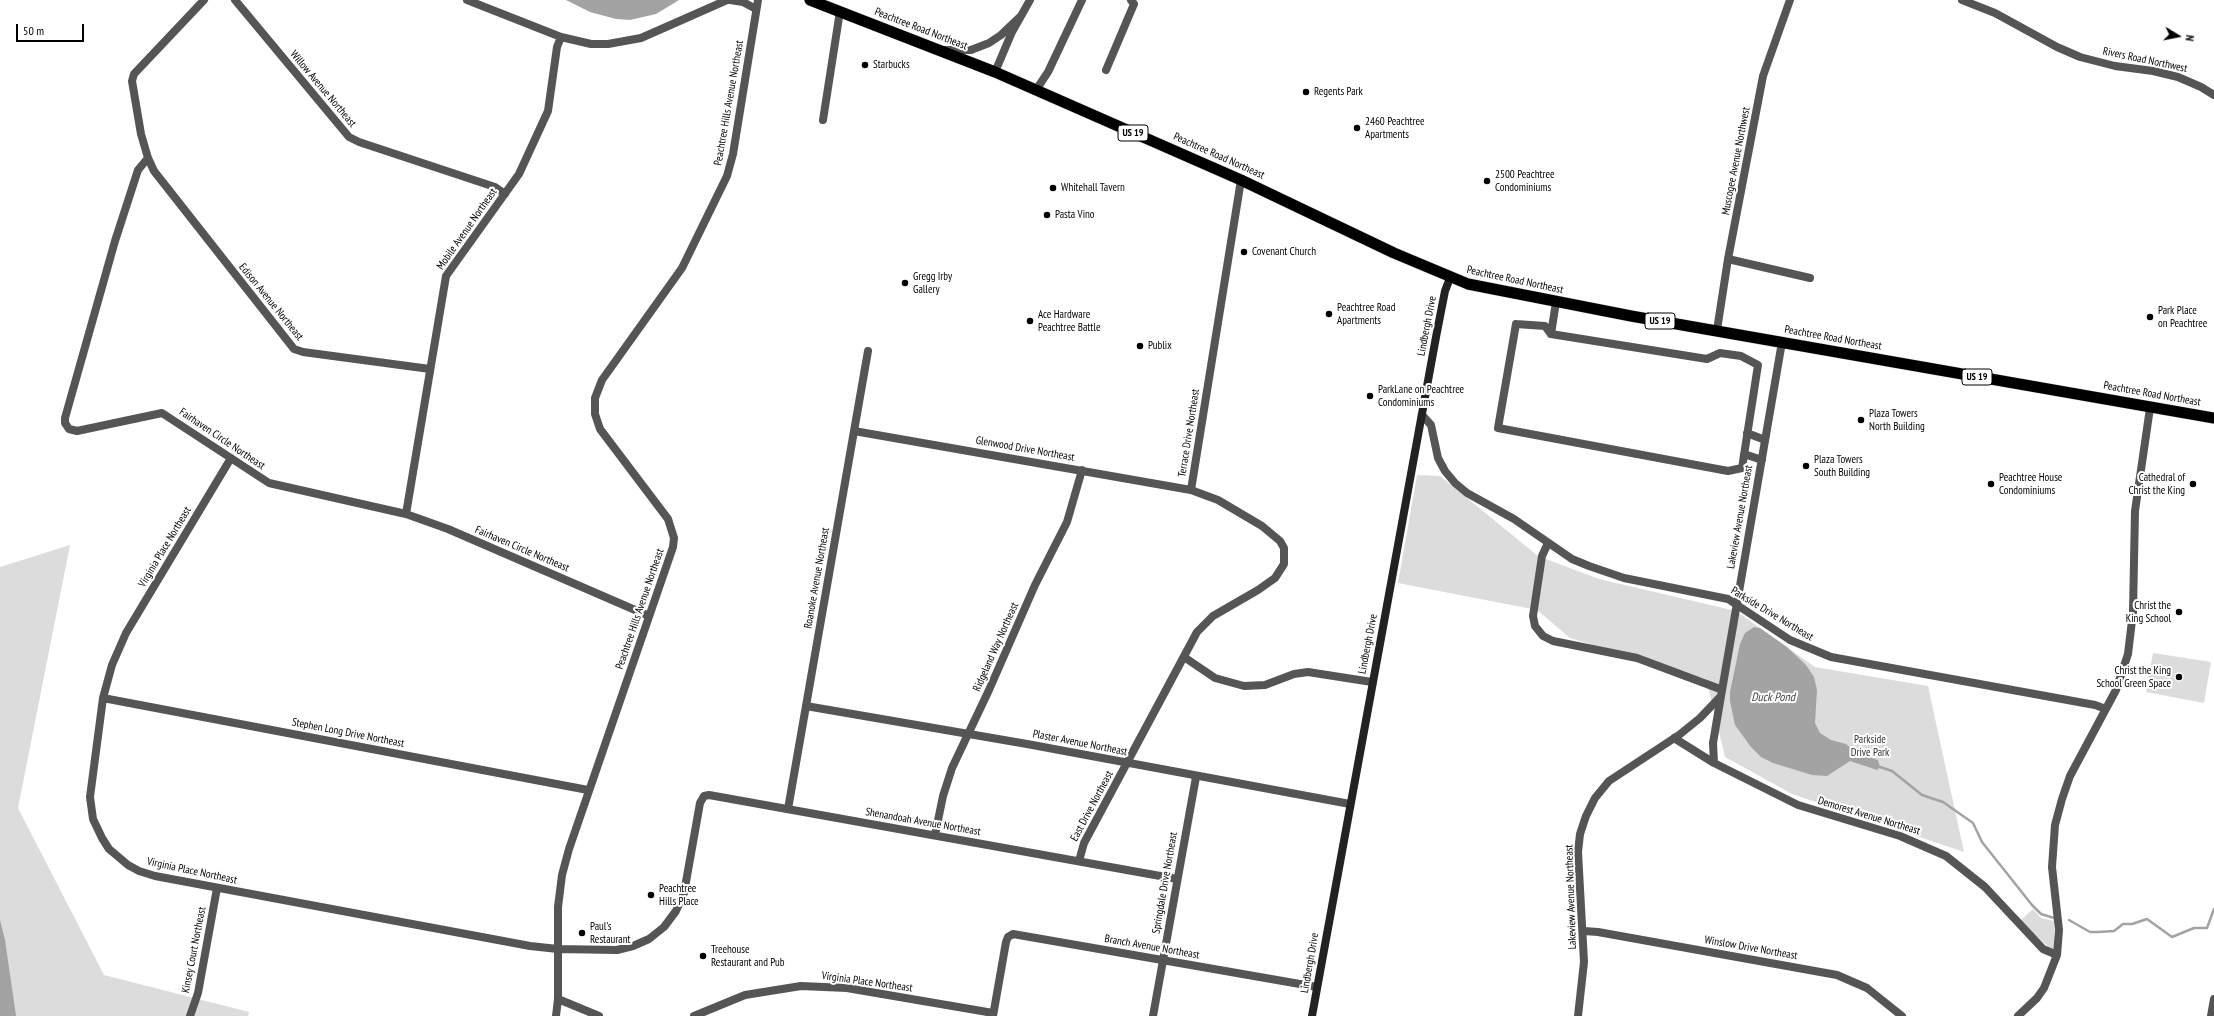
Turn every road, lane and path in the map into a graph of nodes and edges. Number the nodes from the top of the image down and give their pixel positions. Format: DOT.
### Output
graph roads {
  1 [pos="204,0"];
  2 [pos="235,0"];
  3 [pos="467,0"];
  4 [pos="727,0"];
  5 [pos="730,0"];
  6 [pos="758,0"];
  7 [pos="810,0"];
  8 [pos="1082,0"];
  9 [pos="1131,0"];
  10 [pos="1790,0"];
  11 [pos="1962,0"];
  12 [pos="1030,1"];
  13 [pos="756,9"];
  14 [pos="840,11"];
  15 [pos="1021,16"];
  16 [pos="561,37"];
  17 [pos="939,50"];
  18 [pos="1106,70"];
  19 [pos="996,72"];
  20 [pos="1036,90"];
  21 [pos="2214,95"];
  22 [pos="823,120"];
  23 [pos="148,158"];
  24 [pos="1241,180"];
  25 [pos="505,194"];
  26 [pos="1728,259"];
  27 [pos="1450,278"];
  28 [pos="1810,278"];
  29 [pos="1556,302"];
  30 [pos="1717,330"];
  31 [pos="1551,334"];
  32 [pos="1782,342"];
  33 [pos="868,352"];
  34 [pos="430,369"];
  35 [pos="2150,408"];
  36 [pos="1422,415"];
  37 [pos="2214,418"];
  38 [pos="854,431"];
  39 [pos="1747,433"];
  40 [pos="1765,440"];
  41 [pos="1744,454"];
  42 [pos="231,458"];
  43 [pos="1762,460"];
  44 [pos="1082,470"];
  45 [pos="1191,490"];
  46 [pos="406,514"];
  47 [pos="1548,542"];
  48 [pos="1736,603"];
  49 [pos="649,616"];
  50 [pos="1184,657"];
  51 [pos="1372,682"];
  52 [pos="1721,693"];
  53 [pos="103,698"];
  54 [pos="806,706"];
  55 [pos="2106,709"];
  56 [pos="968,734"];
  57 [pos="1674,738"];
  58 [pos="1714,763"];
  59 [pos="1126,764"];
  60 [pos="1196,777"];
  61 [pos="588,790"];
  62 [pos="1350,804"];
  63 [pos="788,809"];
  64 [pos="695,834"];
  65 [pos="935,835"];
  66 [pos="1079,861"];
  67 [pos="1177,879"];
  68 [pos="217,888"];
  69 [pos="1584,931"];
  70 [pos="558,949"];
  71 [pos="2057,955"];
  72 [pos="1163,960"];
  73 [pos="1317,987"];
  74 [pos="558,999"];
  75 [pos="2214,999"];
  76 [pos="993,1015"];
  77 [pos="190,1016"];
  78 [pos="556,1016"];
  79 [pos="599,1016"];
  80 [pos="694,1016"];
  81 [pos="1153,1016"];
  82 [pos="1312,1016"];
  83 [pos="1578,1016"];
  84 [pos="1902,1016"];
  85 [pos="2018,1016"];
  86 [pos="2211,1016"];
  1 -- 23 [label="street"];
  2 -- 25 [label="street, Willow Avenue Northeast"];
  3 -- 16 [label="street"];
  4 -- 16 [label="street"];
  5 -- 13 [label="street"];
  6 -- 13 [label="street, Peachtree Hills Avenue Northeast"];
  7 -- 14 [label="highway, Peachtree Road Northeast / US 19"];
  8 -- 20 [label="street"];
  9 -- 18 [label="street"];
  10 -- 26 [label="street, Muscogee Avenue Northwest"];
  11 -- 21 [label="street, Rivers Road Northwest"];
  12 -- 15 [label="street"];
  13 -- 49 [label="street, Peachtree Hills Avenue Northeast"];
  14 -- 17 [label="highway, Peachtree Road Northeast / US 19"];
  14 -- 22 [label="street"];
  15 -- 17 [label="street"];
  15 -- 19 [label="street"];
  16 -- 25 [label="street, Mobile Avenue Northeast"];
  17 -- 19 [label="highway, Peachtree Road Northeast / US 19"];
  19 -- 20 [label="highway, Peachtree Road Northeast / US 19"];
  20 -- 24 [label="highway, Peachtree Road Northeast / US 19"];
  23 -- 34 [label="street, Edison Avenue Northeast"];
  23 -- 42 [label="street, Fairhaven Circle Northeast"];
  24 -- 27 [label="highway, Peachtree Road Northeast / US 19"];
  24 -- 45 [label="street, Terrace Drive Northeast"];
  25 -- 34 [label="street, Mobile Avenue Northeast"];
  26 -- 28 [label="street"];
  26 -- 30 [label="street, Muscogee Avenue Northwest"];
  27 -- 29 [label="highway, Peachtree Road Northeast / US 19"];
  27 -- 36 [label="main road, Lindbergh Drive"];
  29 -- 30 [label="highway, Peachtree Road Northeast / US 19"];
  29 -- 31 [label="street"];
  30 -- 32 [label="highway, Peachtree Road Northeast / US 19"];
  31 -- 39 [label="street"];
  31 -- 41 [label="street"];
  32 -- 35 [label="highway, Peachtree Road Northeast / US 19"];
  32 -- 40 [label="street, Lakeview Avenue Northeast"];
  33 -- 38 [label="street, Roanoke Avenue Northeast"];
  34 -- 46 [label="street, Mobile Avenue Northeast"];
  35 -- 37 [label="highway, Peachtree Road Northeast / US 19"];
  35 -- 55 [label="street"];
  36 -- 47 [label="street, Parkside Drive Northeast"];
  36 -- 51 [label="main road, Lindbergh Drive"];
  38 -- 44 [label="street, Glenwood Drive Northeast"];
  38 -- 54 [label="street, Roanoke Avenue Northeast"];
  39 -- 40 [label="street"];
  39 -- 41 [label="street"];
  40 -- 43 [label="street, Lakeview Avenue Northeast"];
  41 -- 43 [label="street"];
  42 -- 46 [label="street, Fairhaven Circle Northeast"];
  42 -- 53 [label="street, Virginia Place Northeast"];
  43 -- 48 [label="street, Lakeview Avenue Northeast"];
  44 -- 45 [label="street, Glenwood Drive Northeast"];
  44 -- 56 [label="street, Ridgeland Way Northeast"];
  45 -- 50 [label="street, Terrace Drive Northeast"];
  46 -- 49 [label="street, Fairhaven Circle Northeast"];
  47 -- 48 [label="street, Parkside Drive Northeast"];
  47 -- 52 [label="street"];
  48 -- 52 [label="street, Lakeview Avenue Northeast"];
  48 -- 55 [label="street, Parkside Drive Northeast"];
  49 -- 61 [label="street, Peachtree Hills Avenue Northeast"];
  50 -- 51 [label="street"];
  50 -- 59 [label="street, East Drive Northeast"];
  51 -- 62 [label="main road, Lindbergh Drive"];
  52 -- 57 [label="street, Lakeview Avenue Northeast"];
  52 -- 58 [label="street, Lakeview Avenue Northeast"];
  53 -- 61 [label="street, Stephen Long Drive Northeast"];
  53 -- 68 [label="street, Virginia Place Northeast"];
  54 -- 56 [label="street, Plaster Avenue Northeast"];
  54 -- 63 [label="street, Roanoke Avenue Northeast"];
  55 -- 71 [label="street"];
  56 -- 59 [label="street, Plaster Avenue Northeast"];
  56 -- 65 [label="street, Ridgeland Way Northeast"];
  57 -- 58 [label="street, Demorest Avenue Northeast"];
  57 -- 69 [label="street, Lakeview Avenue Northeast"];
  58 -- 71 [label="street, Demorest Avenue Northeast"];
  59 -- 60 [label="street, Plaster Avenue Northeast"];
  59 -- 66 [label="street, East Drive Northeast"];
  60 -- 62 [label="street, Plaster Avenue Northeast"];
  60 -- 67 [label="street, Springdale Drive Northeast"];
  61 -- 70 [label="street, Peachtree Hills Avenue Northeast"];
  62 -- 73 [label="main road, Lindbergh Drive"];
  63 -- 64 [label="street, Shenandoah Avenue Northeast"];
  63 -- 65 [label="street, Shenandoah Avenue Northeast"];
  64 -- 70 [label="street, Virginia Place Northeast"];
  65 -- 66 [label="street, Shenandoah Avenue Northeast"];
  66 -- 67 [label="street, Shenandoah Avenue Northeast"];
  67 -- 72 [label="street, Springdale Drive Northeast"];
  68 -- 70 [label="street, Virginia Place Northeast"];
  68 -- 77 [label="street, Kinsey Court Northeast"];
  69 -- 83 [label="street, Lakeview Avenue Northeast"];
  69 -- 84 [label="street, Winslow Drive Northeast"];
  70 -- 74 [label="street, Peachtree Hills Avenue Northeast"];
  71 -- 85 [label="street"];
  72 -- 73 [label="street, Branch Avenue Northeast"];
  72 -- 76 [label="street, Branch Avenue Northeast"];
  72 -- 81 [label="street, Springdale Drive Northeast"];
  73 -- 82 [label="main road, Lindbergh Drive"];
  74 -- 78 [label="street, Peachtree Hills Avenue Northeast"];
  74 -- 79 [label="street"];
  75 -- 86 [label="street"];
  76 -- 80 [label="street, Virginia Place Northeast"];
}
